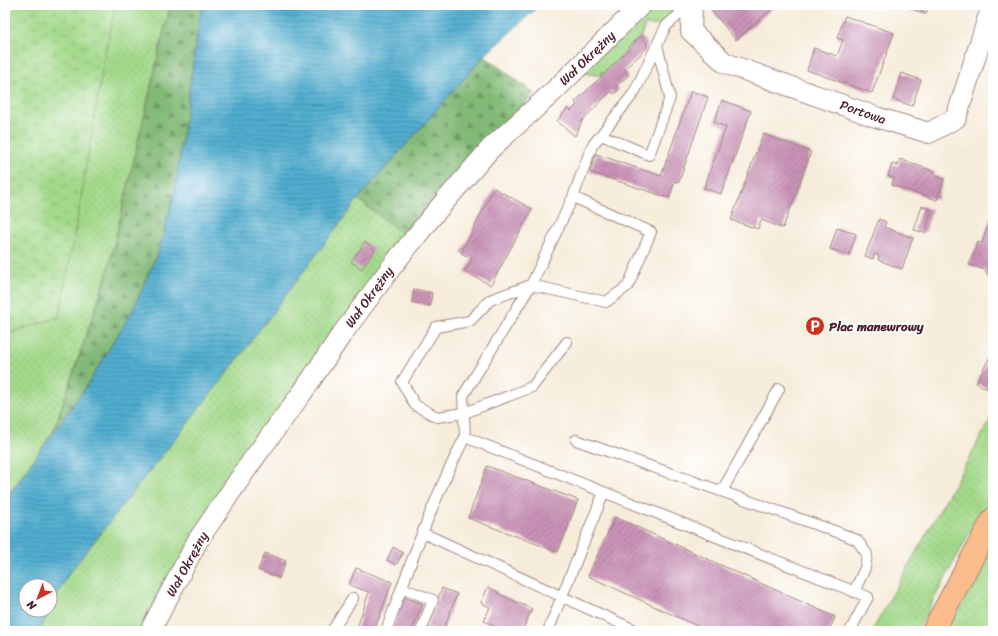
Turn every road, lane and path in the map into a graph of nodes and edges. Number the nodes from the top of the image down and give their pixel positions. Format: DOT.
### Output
graph roads {
  1 [pos="641,5"];
  2 [pos="691,5"];
  3 [pos="992,5"];
  4 [pos="657,44"];
  5 [pos="601,135"];
  6 [pos="573,197"];
  7 [pos="531,285"];
  8 [pos="567,342"];
  9 [pos="779,389"];
  10 [pos="464,413"];
  11 [pos="465,437"];
  12 [pos="576,440"];
  13 [pos="722,491"];
  14 [pos="604,492"];
  15 [pos="993,519"];
  16 [pos="423,533"];
  17 [pos="402,588"];
  18 [pos="854,592"];
  19 [pos="562,597"];
  20 [pos="352,598"];
  21 [pos="157,629"];
  22 [pos="332,631"];
  23 [pos="386,631"];
  24 [pos="421,631"];
  25 [pos="548,631"];
  26 [pos="637,631"];
  27 [pos="850,631"];
  28 [pos="932,631"];
  1 -- 21 [label="street, Wał Okrężny"];
  2 -- 3 [label="street, Portowa"];
  2 -- 4 [label="lane"];
  4 -- 5 [label="lane"];
  4 -- 5 [label="lane"];
  5 -- 6 [label="lane"];
  6 -- 7 [label="lane"];
  6 -- 7 [label="lane"];
  7 -- 10 [label="lane"];
  7 -- 10 [label="lane"];
  8 -- 10 [label="lane"];
  9 -- 13 [label="lane"];
  10 -- 11 [label="lane"];
  11 -- 14 [label="lane"];
  11 -- 16 [label="lane"];
  12 -- 13 [label="lane"];
  13 -- 18 [label="lane"];
  14 -- 18 [label="lane"];
  14 -- 19 [label="lane"];
  15 -- 28 [label="main road"];
  16 -- 17 [label="lane"];
  16 -- 19 [label="lane"];
  17 -- 23 [label="lane"];
  17 -- 24 [label="lane"];
  18 -- 27 [label="lane"];
  19 -- 25 [label="lane"];
  19 -- 26 [label="lane"];
  20 -- 22 [label="lane"];
}
